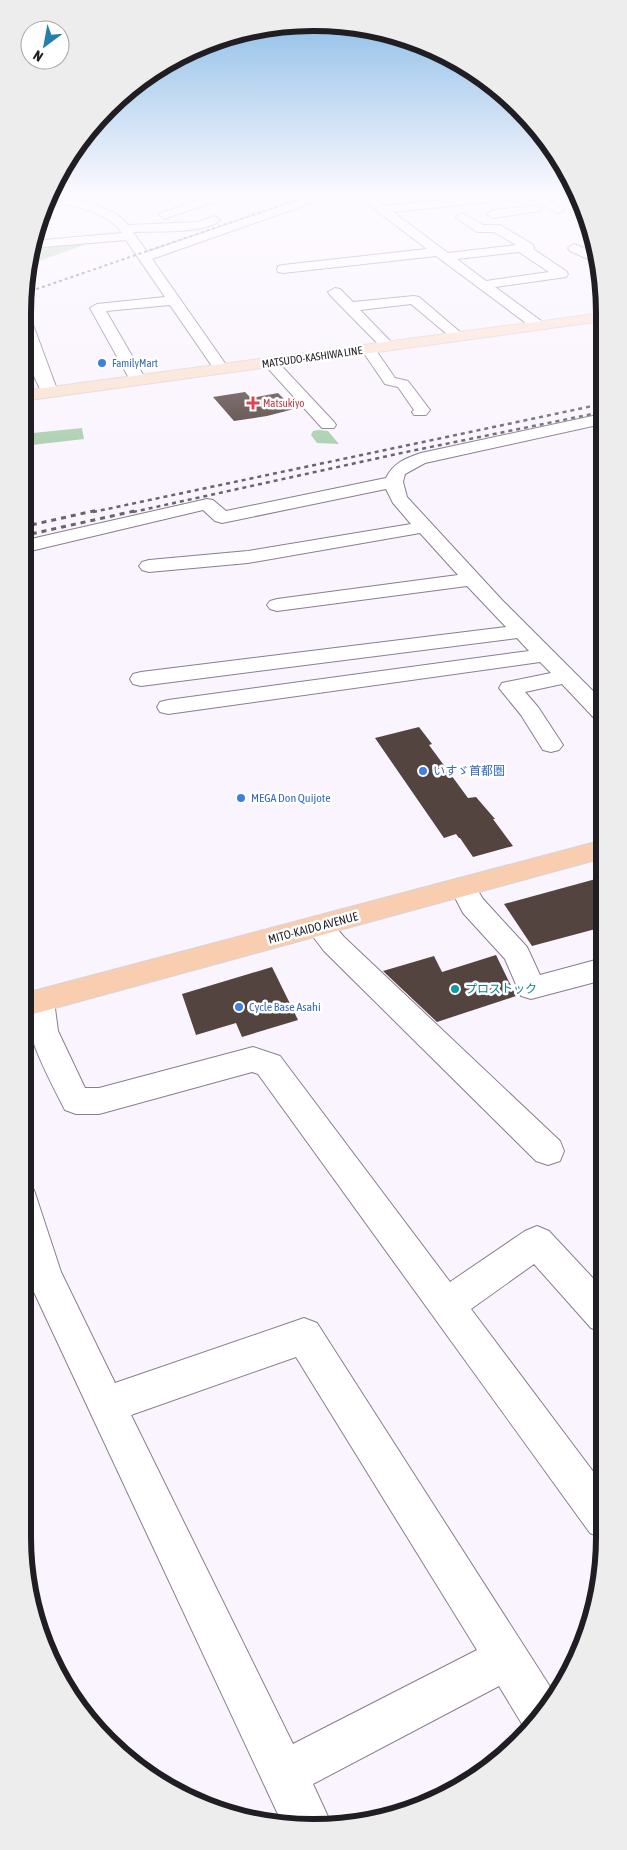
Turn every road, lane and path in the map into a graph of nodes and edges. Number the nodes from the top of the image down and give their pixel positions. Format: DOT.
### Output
graph roads {
  1 [pos="163,282"];
  2 [pos="481,282"];
  3 [pos="503,282"];
  4 [pos="485,285"];
  5 [pos="334,292"];
  6 [pos="175,300"];
  7 [pos="349,307"];
  8 [pos="596,318"];
  9 [pos="539,326"];
  10 [pos="459,337"];
  11 [pos="31,342"];
  12 [pos="388,346"];
  13 [pos="368,349"];
  14 [pos="270,362"];
  15 [pos="221,368"];
  16 [pos="138,380"];
  17 [pos="50,392"];
  18 [pos="31,395"];
  19 [pos="420,412"];
  20 [pos="596,420"];
  21 [pos="328,425"];
  22 [pos="396,476"];
  23 [pos="424,527"];
  24 [pos="31,545"];
  25 [pos="149,566"];
  26 [pos="473,579"];
  27 [pos="277,605"];
  28 [pos="522,631"];
  29 [pos="546,655"];
  30 [pos="566,677"];
  31 [pos="141,679"];
  32 [pos="168,707"];
  33 [pos="596,707"];
  34 [pos="551,745"];
  35 [pos="596,851"];
  36 [pos="462,888"];
  37 [pos="320,926"];
  38 [pos="596,971"];
  39 [pos="31,1004"];
  40 [pos="548,1151"];
  41 [pos="31,1265"];
  42 [pos="33,1279"];
  43 [pos="446,1305"];
  44 [pos="596,1307"];
  45 [pos="106,1405"];
  46 [pos="596,1508"];
  47 [pos="507,1658"];
  48 [pos="537,1708"];
  49 [pos="284,1774"];
  50 [pos="305,1819"];
  1 -- 6 [label="street"];
  2 -- 4 [label="street"];
  3 -- 4 [label="street"];
  4 -- 9 [label="street"];
  5 -- 7 [label="street"];
  6 -- 15 [label="street"];
  6 -- 16 [label="street"];
  7 -- 10 [label="street"];
  7 -- 12 [label="street"];
  8 -- 9 [label="main road, MATSUDO-KASHIWA LINE"];
  9 -- 10 [label="main road, MATSUDO-KASHIWA LINE"];
  10 -- 12 [label="main road, MATSUDO-KASHIWA LINE"];
  11 -- 17 [label="street"];
  12 -- 13 [label="main road, MATSUDO-KASHIWA LINE"];
  13 -- 14 [label="main road, MATSUDO-KASHIWA LINE"];
  13 -- 19 [label="street"];
  14 -- 15 [label="main road, MATSUDO-KASHIWA LINE"];
  14 -- 21 [label="street"];
  15 -- 16 [label="main road, MATSUDO-KASHIWA LINE"];
  16 -- 17 [label="main road, MATSUDO-KASHIWA LINE"];
  17 -- 18 [label="main road, MATSUDO-KASHIWA LINE"];
  20 -- 22 [label="street"];
  22 -- 23 [label="street"];
  22 -- 24 [label="street"];
  23 -- 25 [label="street"];
  23 -- 26 [label="street"];
  26 -- 27 [label="street"];
  26 -- 28 [label="street"];
  28 -- 29 [label="street"];
  28 -- 31 [label="street"];
  29 -- 30 [label="street"];
  29 -- 32 [label="street"];
  30 -- 33 [label="street"];
  30 -- 34 [label="street"];
  35 -- 36 [label="highway, MITO-KAIDO AVENUE"];
  36 -- 37 [label="highway, MITO-KAIDO AVENUE"];
  36 -- 38 [label="street"];
  37 -- 39 [label="highway, MITO-KAIDO AVENUE"];
  37 -- 40 [label="street"];
  39 -- 43 [label="street"];
  41 -- 42 [label="street"];
  42 -- 45 [label="street"];
  43 -- 44 [label="street"];
  43 -- 46 [label="street"];
  45 -- 47 [label="street"];
  45 -- 49 [label="street"];
  47 -- 48 [label="street"];
  47 -- 49 [label="street"];
  49 -- 50 [label="street"];
}
